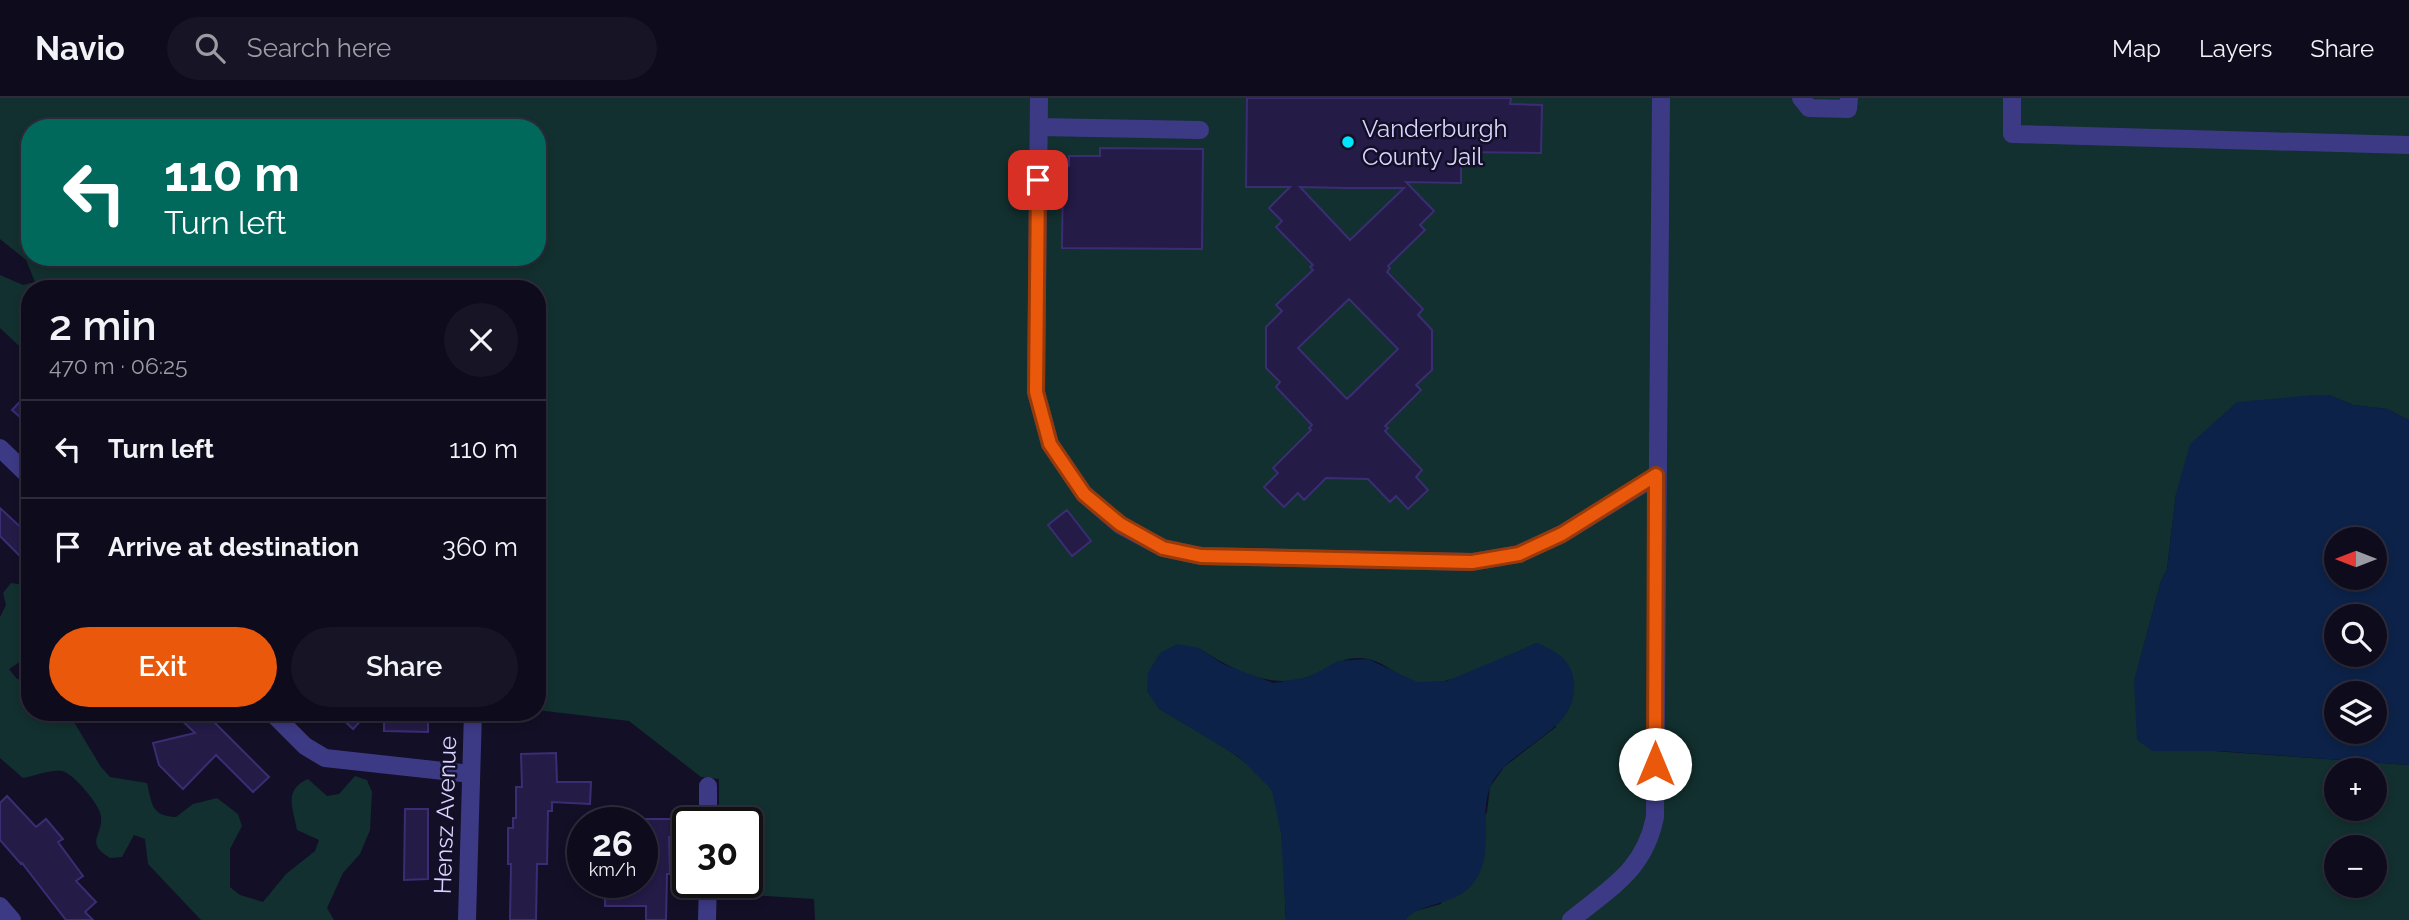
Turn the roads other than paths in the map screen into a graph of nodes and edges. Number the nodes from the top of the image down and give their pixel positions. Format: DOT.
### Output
graph roads {
  1 [pos="1039,98"];
  2 [pos="1661,98"];
  3 [pos="1801,98"];
  4 [pos="1849,98"];
  5 [pos="2012,98"];
  6 [pos="1039,127"];
  7 [pos="1200,130"];
  8 [pos="2409,145"];
  9 [pos="0,448"];
  10 [pos="21,468"];
  11 [pos="1656,475"];
  12 [pos="280,721"];
  13 [pos="473,721"];
  14 [pos="471,774"];
  15 [pos="708,786"];
  16 [pos="708,807"];
  17 [pos="708,898"];
  18 [pos="0,906"];
  19 [pos="12,920"];
  20 [pos="467,920"];
  21 [pos="707,920"];
  22 [pos="1571,920"];
  1 -- 6 [label="street"];
  2 -- 11 [label="street"];
  3 -- 4 [label="street"];
  5 -- 8 [label="street"];
  6 -- 7 [label="street"];
  6 -- 11 [label="street"];
  9 -- 10 [label="street"];
  11 -- 22 [label="street"];
  12 -- 14 [label="street"];
  13 -- 14 [label="street, Hensz Avenue"];
  14 -- 20 [label="street, Hensz Avenue"];
  15 -- 16 [label="street"];
  17 -- 21 [label="street"];
  18 -- 19 [label="street"];
}
